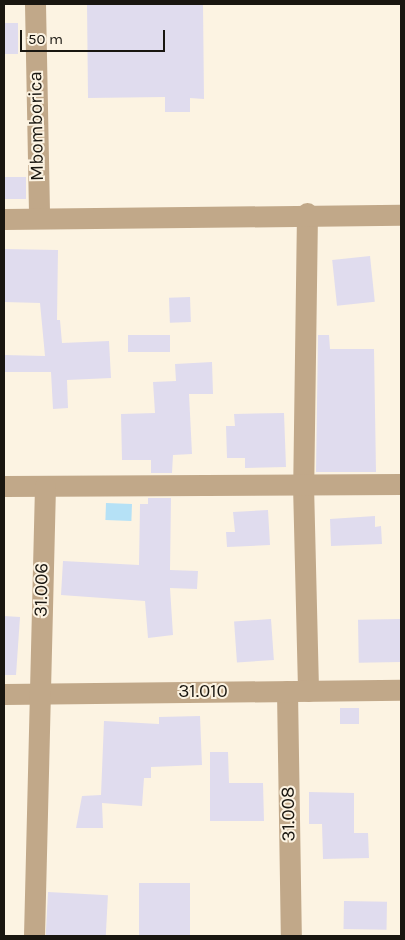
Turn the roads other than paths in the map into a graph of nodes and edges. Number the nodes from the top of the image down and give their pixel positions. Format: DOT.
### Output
graph roads {
  1 [pos="35,4"];
  2 [pos="307,213"];
  3 [pos="401,215"];
  4 [pos="39,218"];
  5 [pos="4,219"];
  6 [pos="303,484"];
  7 [pos="401,484"];
  8 [pos="4,486"];
  9 [pos="45,486"];
  10 [pos="401,690"];
  11 [pos="297,691"];
  12 [pos="40,693"];
  13 [pos="4,694"];
  14 [pos="34,936"];
  15 [pos="291,936"];
  1 -- 4 [label="street, Mbomborica"];
  2 -- 3 [label="street"];
  2 -- 4 [label="street"];
  2 -- 6 [label="street, 31.008"];
  4 -- 5 [label="street"];
  6 -- 7 [label="street"];
  6 -- 9 [label="street"];
  6 -- 11 [label="street, 31.008"];
  8 -- 9 [label="street"];
  9 -- 12 [label="street, 31.006"];
  10 -- 11 [label="street, 31.010"];
  11 -- 12 [label="street, 31.010"];
  11 -- 15 [label="street, 31.008"];
  12 -- 13 [label="street, 31.010"];
  12 -- 14 [label="street, 31.006"];
}
